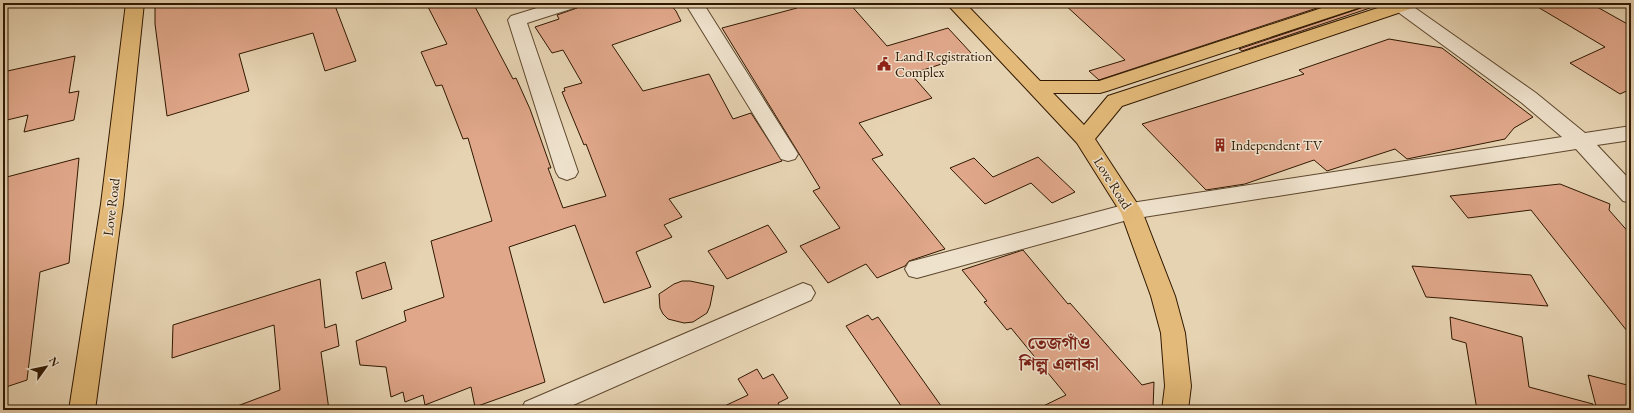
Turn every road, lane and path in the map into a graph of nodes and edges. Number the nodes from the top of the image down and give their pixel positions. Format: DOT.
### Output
graph roads {
  1 [pos="135,3"];
  2 [pos="571,3"];
  3 [pos="694,3"];
  4 [pos="955,3"];
  5 [pos="1355,3"];
  6 [pos="1403,4"];
  7 [pos="543,7"];
  8 [pos="1035,87"];
  9 [pos="1100,88"];
  10 [pos="1115,102"];
  11 [pos="1631,133"];
  12 [pos="1084,138"];
  13 [pos="1581,141"];
  14 [pos="788,154"];
  15 [pos="567,172"];
  16 [pos="1631,195"];
  17 [pos="1131,211"];
  18 [pos="918,269"];
  19 [pos="803,293"];
  20 [pos="82,410"];
  21 [pos="534,410"];
  22 [pos="1175,410"];
  1 -- 20 [label="main road, Love Road"];
  2 -- 7 [label="street"];
  3 -- 14 [label="street"];
  4 -- 8 [label="main road, Love Road"];
  5 -- 9 [label="main road"];
  6 -- 10 [label="main road"];
  6 -- 13 [label="street"];
  7 -- 15 [label="street"];
  8 -- 9 [label="main road"];
  8 -- 12 [label="main road, Love Road"];
  9 -- 10 [label="main road"];
  10 -- 12 [label="main road"];
  11 -- 13 [label="street"];
  12 -- 17 [label="main road, Love Road"];
  13 -- 16 [label="street"];
  13 -- 17 [label="street"];
  17 -- 18 [label="street"];
  17 -- 22 [label="main road, Love Road"];
  19 -- 21 [label="street"];
}
